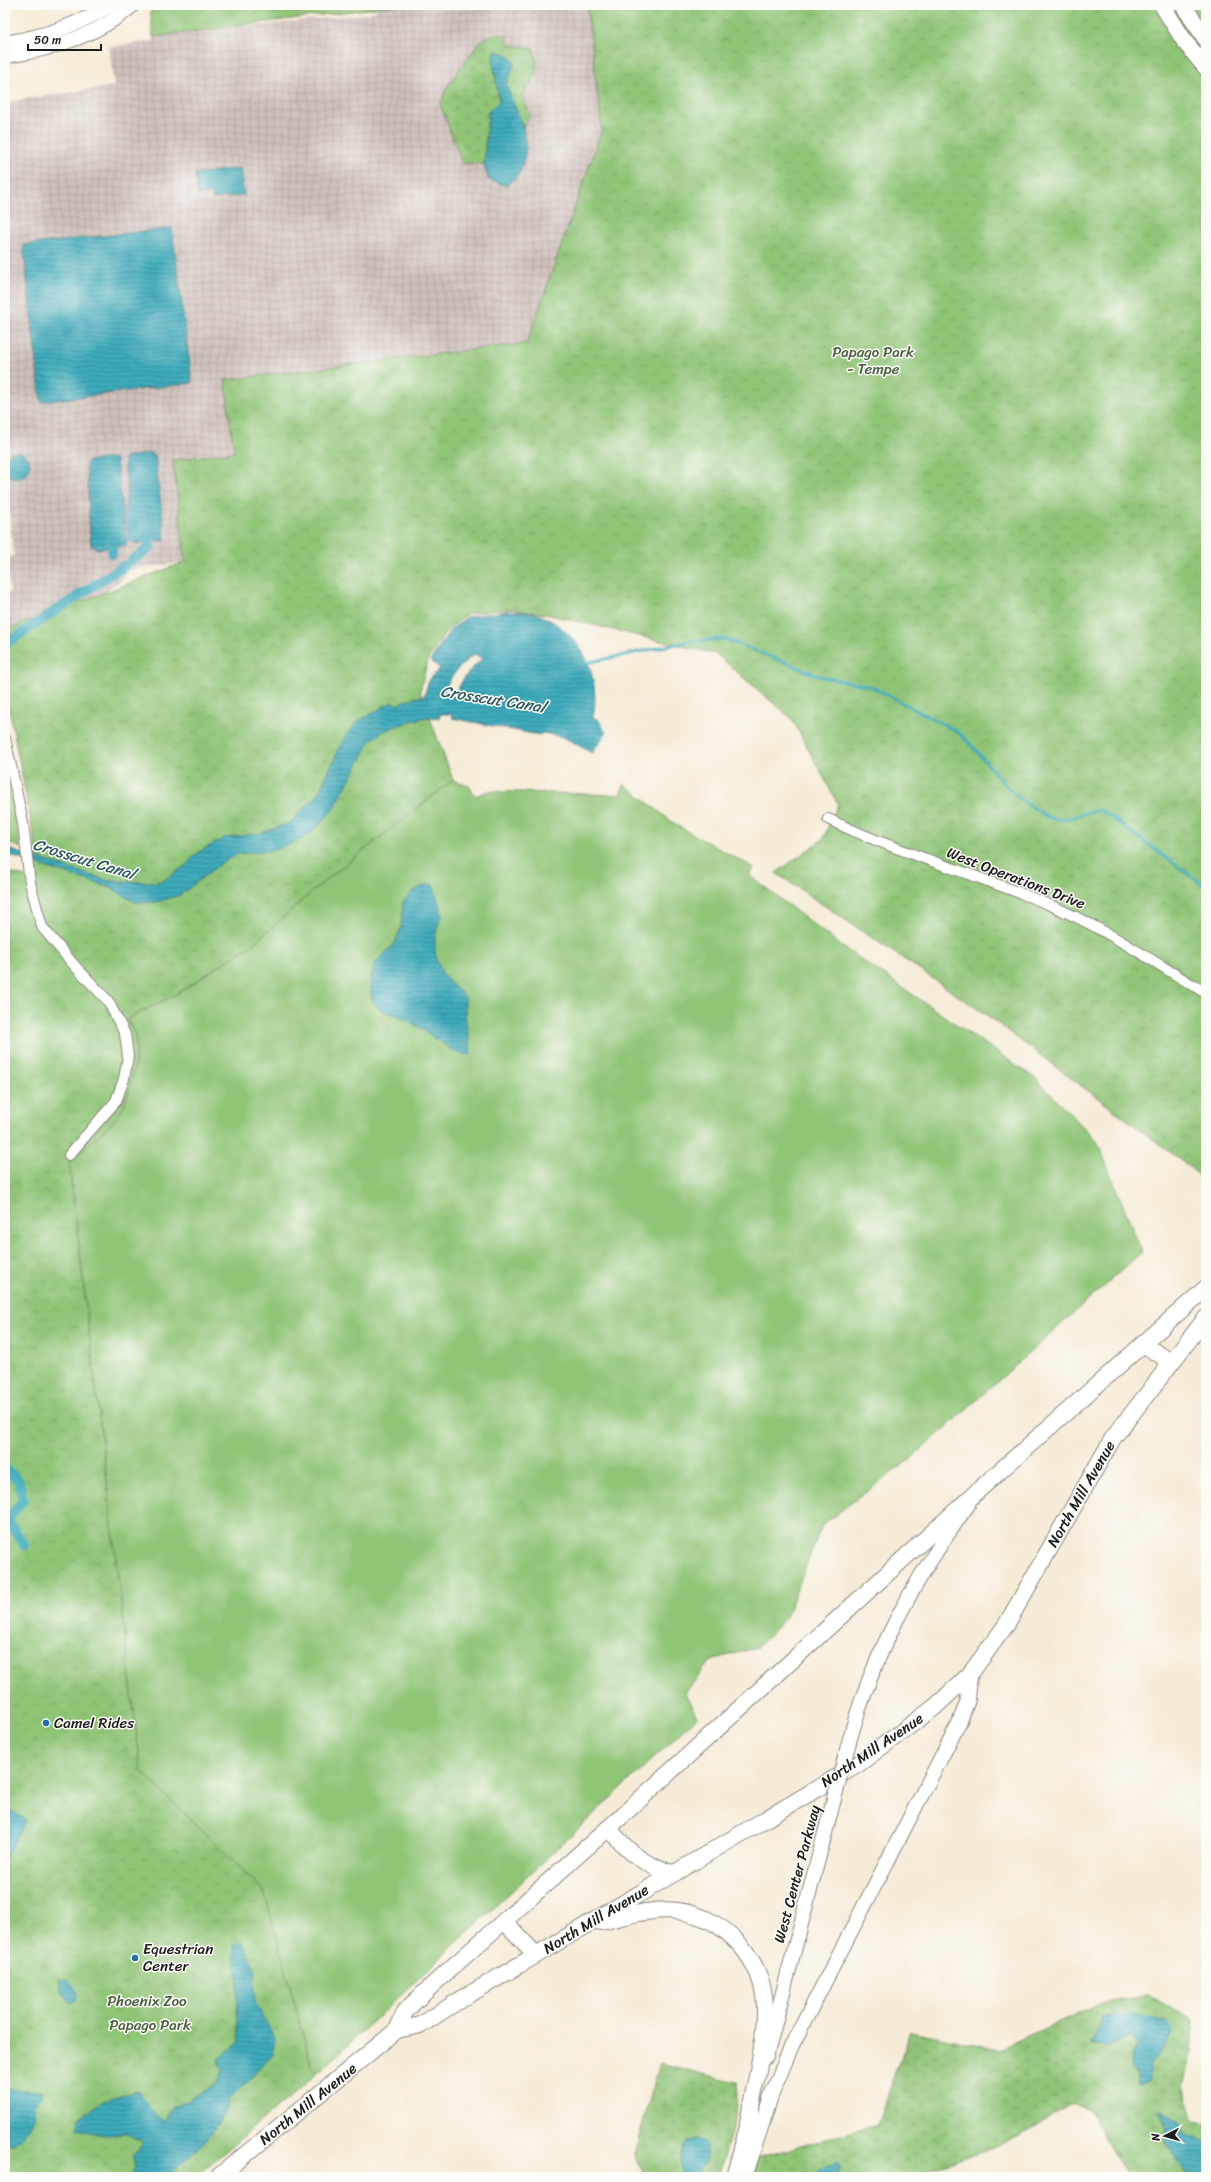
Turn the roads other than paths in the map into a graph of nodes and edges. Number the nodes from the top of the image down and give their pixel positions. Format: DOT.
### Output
graph roads {
  1 [pos="110,5"];
  2 [pos="133,5"];
  3 [pos="1162,5"];
  4 [pos="1183,5"];
  5 [pos="1206,39"];
  6 [pos="5,43"];
  7 [pos="5,56"];
  8 [pos="1206,68"];
  9 [pos="5,738"];
  10 [pos="828,819"];
  11 [pos="1206,993"];
  12 [pos="69,1155"];
  13 [pos="1206,1288"];
  14 [pos="1206,1318"];
  15 [pos="1143,1344"];
  16 [pos="1171,1362"];
  17 [pos="982,1487"];
  18 [pos="970,1674"];
  19 [pos="608,1828"];
  20 [pos="672,1873"];
  21 [pos="504,1921"];
  22 [pos="586,1926"];
  23 [pos="536,1955"];
  24 [pos="397,2030"];
  25 [pos="748,2123"];
  26 [pos="218,2177"];
  27 [pos="733,2177"];
  28 [pos="745,2177"];
  1 -- 6 [label="street"];
  2 -- 7 [label="street"];
  3 -- 8 [label="main road"];
  4 -- 5 [label="main road"];
  9 -- 12 [label="street"];
  10 -- 11 [label="street, West Operations Drive"];
  13 -- 15 [label="main road, North Mill Avenue"];
  14 -- 16 [label="main road, North Mill Avenue"];
  15 -- 16 [label="main road"];
  15 -- 17 [label="main road, North Mill Avenue"];
  16 -- 18 [label="main road, North Mill Avenue"];
  17 -- 19 [label="main road, North Mill Avenue"];
  17 -- 25 [label="street, West Center Parkway, bridge"];
  18 -- 20 [label="main road, North Mill Avenue"];
  18 -- 28 [label="street"];
  19 -- 20 [label="main road"];
  19 -- 21 [label="main road, North Mill Avenue"];
  20 -- 22 [label="main road, North Mill Avenue"];
  21 -- 23 [label="main road"];
  21 -- 24 [label="main road, North Mill Avenue"];
  22 -- 23 [label="main road, North Mill Avenue"];
  22 -- 25 [label="main road"];
  23 -- 24 [label="main road, North Mill Avenue"];
  24 -- 26 [label="main road, North Mill Avenue"];
  25 -- 27 [label="street, West Center Parkway"];
}
